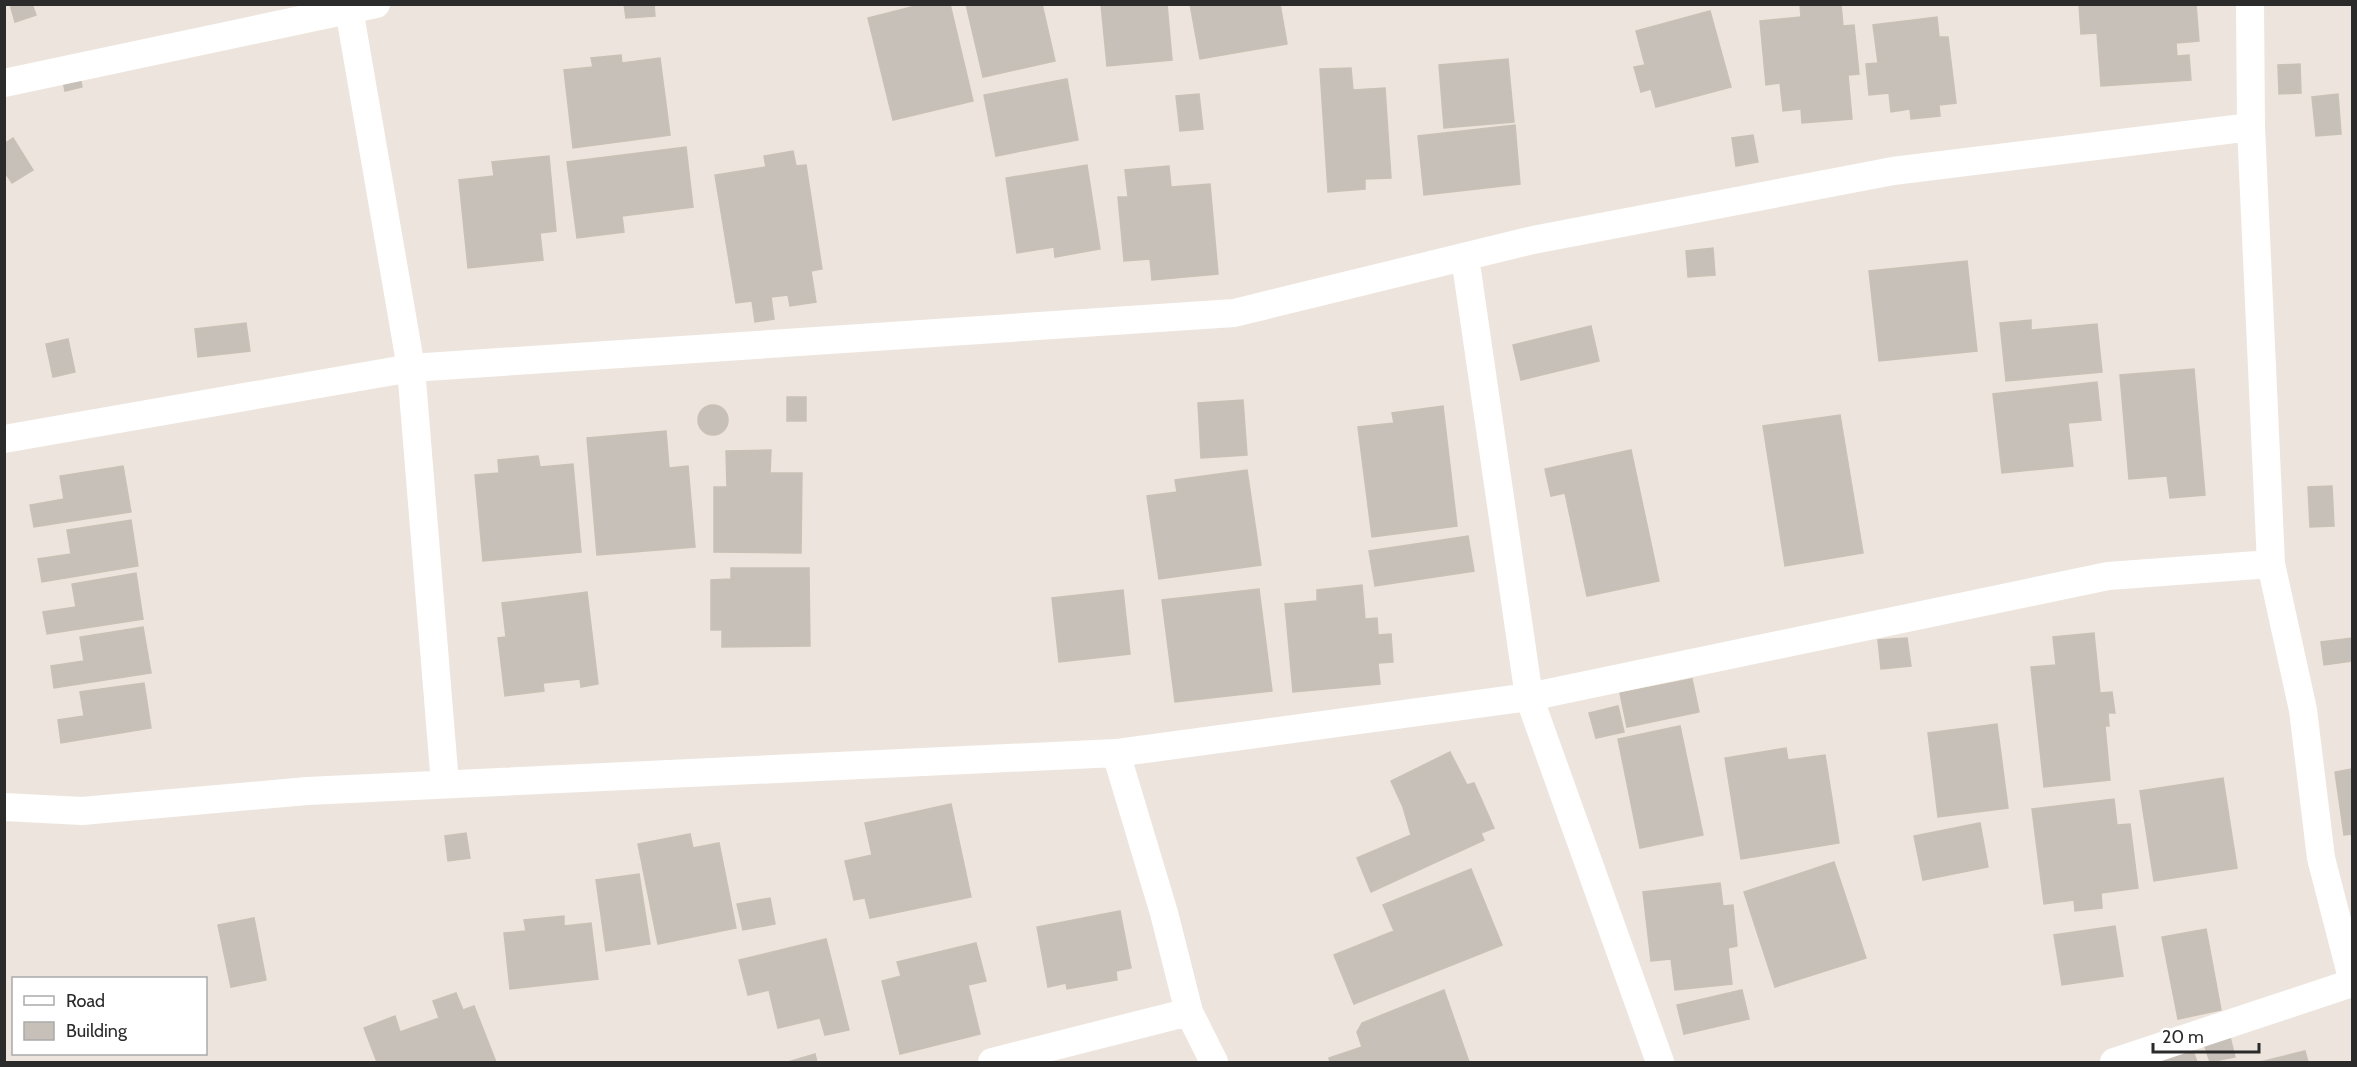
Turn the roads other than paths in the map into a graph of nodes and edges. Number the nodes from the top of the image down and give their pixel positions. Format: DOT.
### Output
graph roads {
  1 [pos="2250,4"];
  2 [pos="362,7"];
  3 [pos="4,83"];
  4 [pos="2251,127"];
  5 [pos="1465,257"];
  6 [pos="411,368"];
  7 [pos="4,439"];
  8 [pos="2271,564"];
  9 [pos="1529,697"];
  10 [pos="1116,753"];
  11 [pos="445,784"];
  12 [pos="4,807"];
  13 [pos="2352,980"];
  14 [pos="1189,1012"];
  15 [pos="992,1062"];
  16 [pos="1214,1062"];
  17 [pos="1660,1062"];
  18 [pos="2114,1062"];
  1 -- 4 [label="street"];
  2 -- 3 [label="street"];
  2 -- 6 [label="street"];
  4 -- 5 [label="street"];
  4 -- 8 [label="street"];
  5 -- 6 [label="street"];
  5 -- 9 [label="street"];
  6 -- 7 [label="street"];
  6 -- 11 [label="street"];
  8 -- 9 [label="street"];
  8 -- 13 [label="street"];
  9 -- 10 [label="street"];
  9 -- 17 [label="street"];
  10 -- 11 [label="street"];
  10 -- 14 [label="street"];
  11 -- 12 [label="street"];
  13 -- 18 [label="street"];
  14 -- 15 [label="street"];
  14 -- 16 [label="street"];
}
